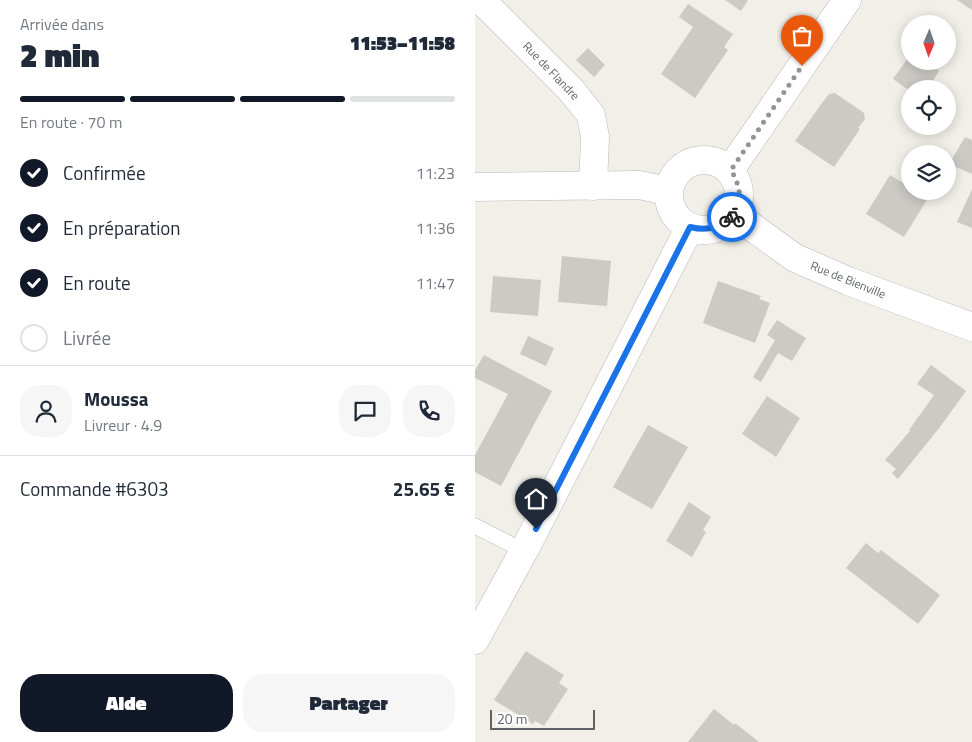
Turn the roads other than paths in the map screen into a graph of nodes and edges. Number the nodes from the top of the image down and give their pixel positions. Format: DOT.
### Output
graph roads {
  1 [pos="481,0"];
  2 [pos="847,0"];
  3 [pos="731,170"];
  4 [pos="593,186"];
  5 [pos="475,187"];
  6 [pos="669,191"];
  7 [pos="734,214"];
  8 [pos="690,227"];
  9 [pos="972,327"];
  10 [pos="475,526"];
  11 [pos="524,551"];
  12 [pos="475,640"];
  1 -- 4 [label="street, Rue de Flandre"];
  2 -- 3 [label="street"];
  3 -- 6 [label="street"];
  3 -- 7 [label="street"];
  4 -- 5 [label="street"];
  4 -- 6 [label="street"];
  6 -- 8 [label="street"];
  7 -- 8 [label="street"];
  7 -- 9 [label="street, Rue de Bienville"];
  8 -- 11 [label="street"];
  10 -- 11 [label="lane"];
  11 -- 12 [label="street"];
}
